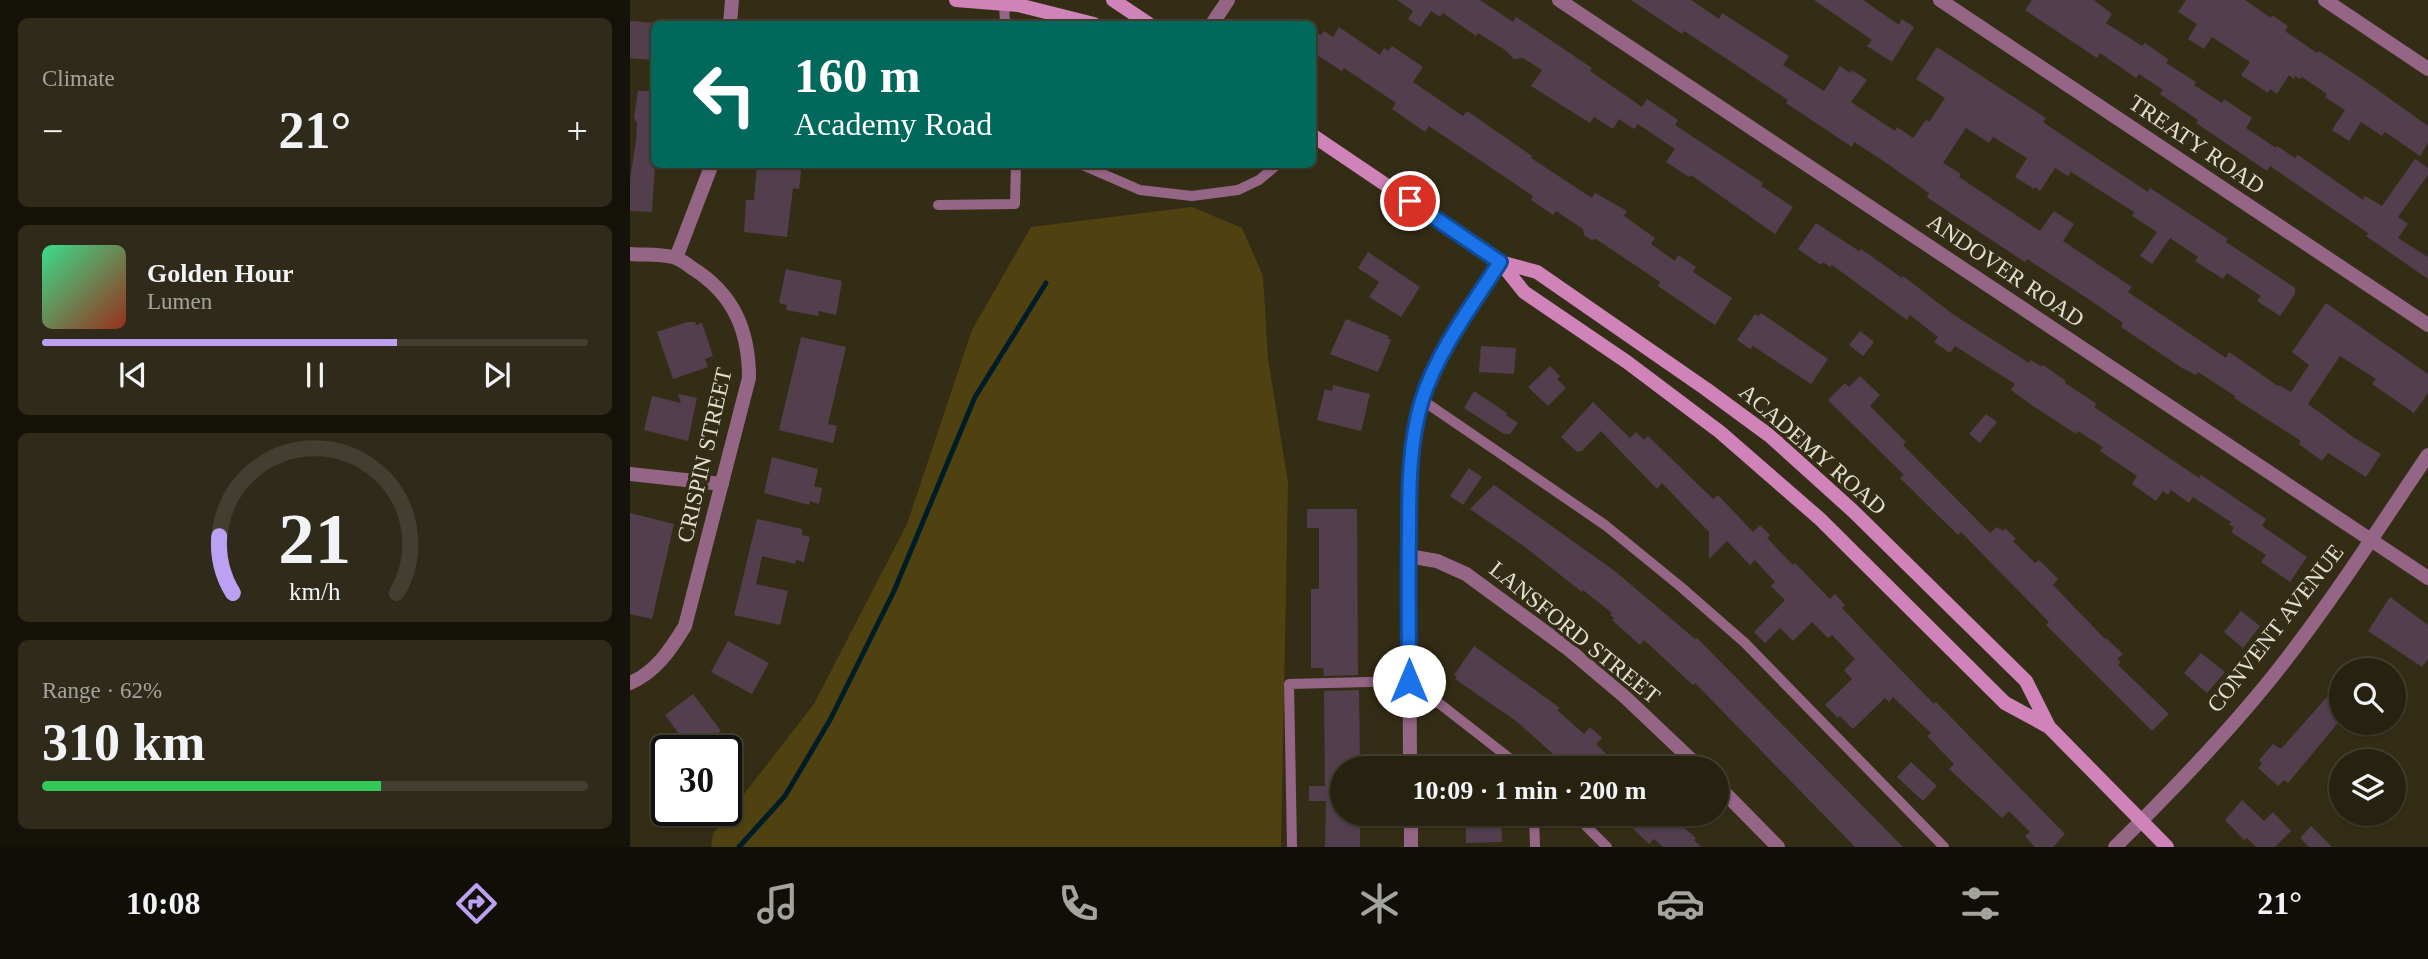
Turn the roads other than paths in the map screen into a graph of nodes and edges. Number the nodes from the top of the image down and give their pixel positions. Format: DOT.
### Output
graph roads {
  1 [pos="732,0"];
  2 [pos="956,0"];
  3 [pos="1113,0"];
  4 [pos="1228,0"];
  5 [pos="1559,0"];
  6 [pos="1940,0"];
  7 [pos="2325,0"];
  8 [pos="1004,3"];
  9 [pos="730,21"];
  10 [pos="1004,21"];
  11 [pos="1083,21"];
  12 [pos="1144,21"];
  13 [pos="1214,21"];
  14 [pos="2428,69"];
  15 [pos="1316,138"];
  16 [pos="710,168"];
  17 [pos="1016,168"];
  18 [pos="1089,168"];
  19 [pos="1273,168"];
  20 [pos="938,205"];
  21 [pos="630,254"];
  22 [pos="676,257"];
  23 [pos="1500,262"];
  24 [pos="2428,325"];
  25 [pos="1422,400"];
  26 [pos="2428,454"];
  27 [pos="630,474"];
  28 [pos="722,484"];
  29 [pos="2371,540"];
  30 [pos="1408,556"];
  31 [pos="2428,578"];
  32 [pos="1409,681"];
  33 [pos="630,683"];
  34 [pos="1409,696"];
  35 [pos="2049,727"];
  36 [pos="1410,756"];
  37 [pos="1507,756"];
  38 [pos="1687,756"];
  39 [pos="1729,797"];
  40 [pos="2141,821"];
  41 [pos="1411,826"];
  42 [pos="1534,826"];
  43 [pos="1586,826"];
  44 [pos="1292,847"];
  45 [pos="1411,847"];
  46 [pos="1535,847"];
  47 [pos="1607,847"];
  48 [pos="1777,847"];
  49 [pos="1944,847"];
  50 [pos="2115,847"];
  51 [pos="2167,847"];
  1 -- 9 [label="street"];
  2 -- 8 [label="main road"];
  3 -- 12 [label="main road"];
  4 -- 13 [label="street"];
  5 -- 29 [label="street, ANDOVER ROAD"];
  6 -- 24 [label="street, TREATY ROAD"];
  7 -- 14 [label="street"];
  8 -- 10 [label="lane"];
  8 -- 11 [label="main road"];
  15 -- 23 [label="main road, ACADEMY ROAD"];
  16 -- 22 [label="street"];
  17 -- 20 [label="lane"];
  18 -- 19 [label="lane"];
  21 -- 22 [label="street"];
  22 -- 28 [label="street, CRISPIN STREET"];
  23 -- 25 [label="street"];
  23 -- 35 [label="main road, ACADEMY ROAD"];
  23 -- 35 [label="main road, ACADEMY ROAD"];
  25 -- 30 [label="street"];
  25 -- 49 [label="lane"];
  26 -- 29 [label="street, CONVENT AVENUE"];
  27 -- 28 [label="street"];
  28 -- 33 [label="street, CRISPIN STREET"];
  29 -- 31 [label="street, ANDOVER ROAD"];
  29 -- 40 [label="street, CONVENT AVENUE"];
  30 -- 32 [label="street"];
  30 -- 38 [label="street, LANSFORD STREET"];
  32 -- 34 [label="street"];
  32 -- 44 [label="lane"];
  34 -- 36 [label="street"];
  34 -- 37 [label="lane"];
  35 -- 40 [label="main road, ACADEMY ROAD"];
  39 -- 48 [label="street"];
  40 -- 50 [label="street, CONVENT AVENUE"];
  40 -- 51 [label="main road, ACADEMY ROAD"];
  41 -- 45 [label="street"];
  42 -- 46 [label="lane"];
  43 -- 47 [label="lane"];
}
